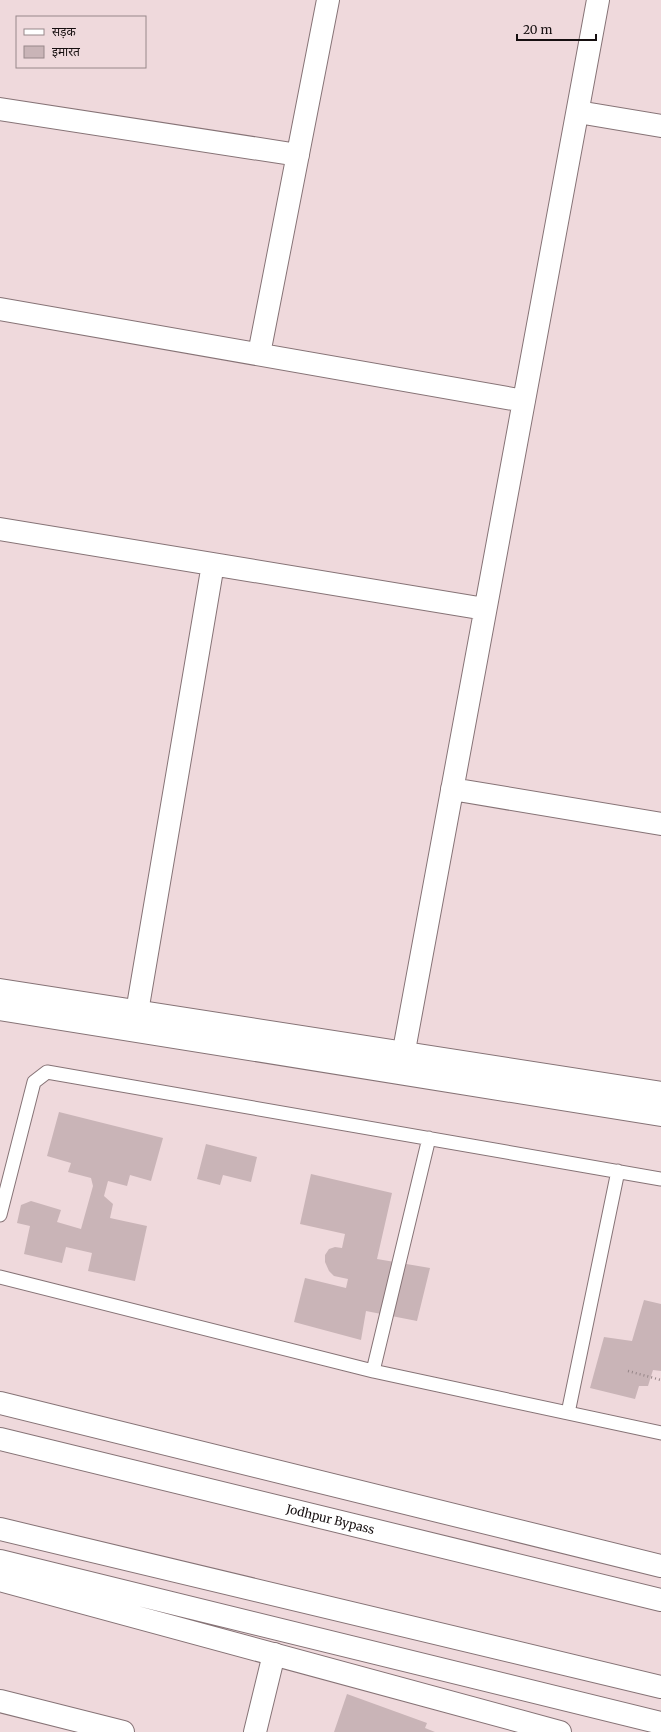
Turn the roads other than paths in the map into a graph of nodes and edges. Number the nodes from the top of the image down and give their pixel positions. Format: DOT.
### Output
graph roads {
  1 [pos="328,0"];
  2 [pos="598,0"];
  3 [pos="0,109"];
  4 [pos="578,112"];
  5 [pos="661,126"];
  6 [pos="298,155"];
  7 [pos="0,309"];
  8 [pos="259,354"];
  9 [pos="524,401"];
  10 [pos="0,529"];
  11 [pos="213,564"];
  12 [pos="485,610"];
  13 [pos="452,789"];
  14 [pos="661,824"];
  15 [pos="0,990"];
  16 [pos="0,1009"];
  17 [pos="137,1012"];
  18 [pos="401,1063"];
  19 [pos="661,1093"];
  20 [pos="661,1115"];
  21 [pos="429,1138"];
  22 [pos="618,1171"];
  23 [pos="661,1179"];
  24 [pos="0,1215"];
  25 [pos="0,1277"];
  26 [pos="373,1372"];
  27 [pos="0,1403"];
  28 [pos="568,1412"];
  29 [pos="661,1433"];
  30 [pos="0,1439"];
  31 [pos="0,1529"];
  32 [pos="0,1561"];
  33 [pos="661,1566"];
  34 [pos="0,1580"];
  35 [pos="661,1600"];
  36 [pos="274,1654"];
  37 [pos="661,1688"];
  38 [pos="0,1701"];
  39 [pos="661,1723"];
  40 [pos="123,1732"];
  41 [pos="255,1732"];
  42 [pos="560,1732"];
  1 -- 6 [label="main road"];
  2 -- 4 [label="main road"];
  3 -- 6 [label="main road"];
  4 -- 5 [label="main road"];
  4 -- 9 [label="main road"];
  6 -- 8 [label="main road"];
  7 -- 8 [label="main road"];
  8 -- 9 [label="main road"];
  9 -- 12 [label="main road"];
  10 -- 11 [label="main road"];
  11 -- 12 [label="main road"];
  11 -- 17 [label="main road"];
  12 -- 13 [label="main road"];
  13 -- 14 [label="main road"];
  13 -- 18 [label="main road"];
  15 -- 17 [label="main road"];
  16 -- 18 [label="main road"];
  17 -- 18 [label="main road"];
  18 -- 19 [label="main road"];
  18 -- 20 [label="main road"];
  21 -- 22 [label="lane"];
  21 -- 24 [label="lane"];
  21 -- 26 [label="lane"];
  22 -- 23 [label="lane"];
  22 -- 28 [label="lane"];
  25 -- 26 [label="lane"];
  26 -- 28 [label="lane"];
  27 -- 33 [label="main road"];
  28 -- 29 [label="lane"];
  30 -- 35 [label="main road, Jodhpur Bypass"];
  31 -- 37 [label="main road"];
  32 -- 39 [label="main road"];
  34 -- 36 [label="main road"];
  36 -- 41 [label="main road"];
  36 -- 42 [label="main road"];
  38 -- 40 [label="main road"];
}
